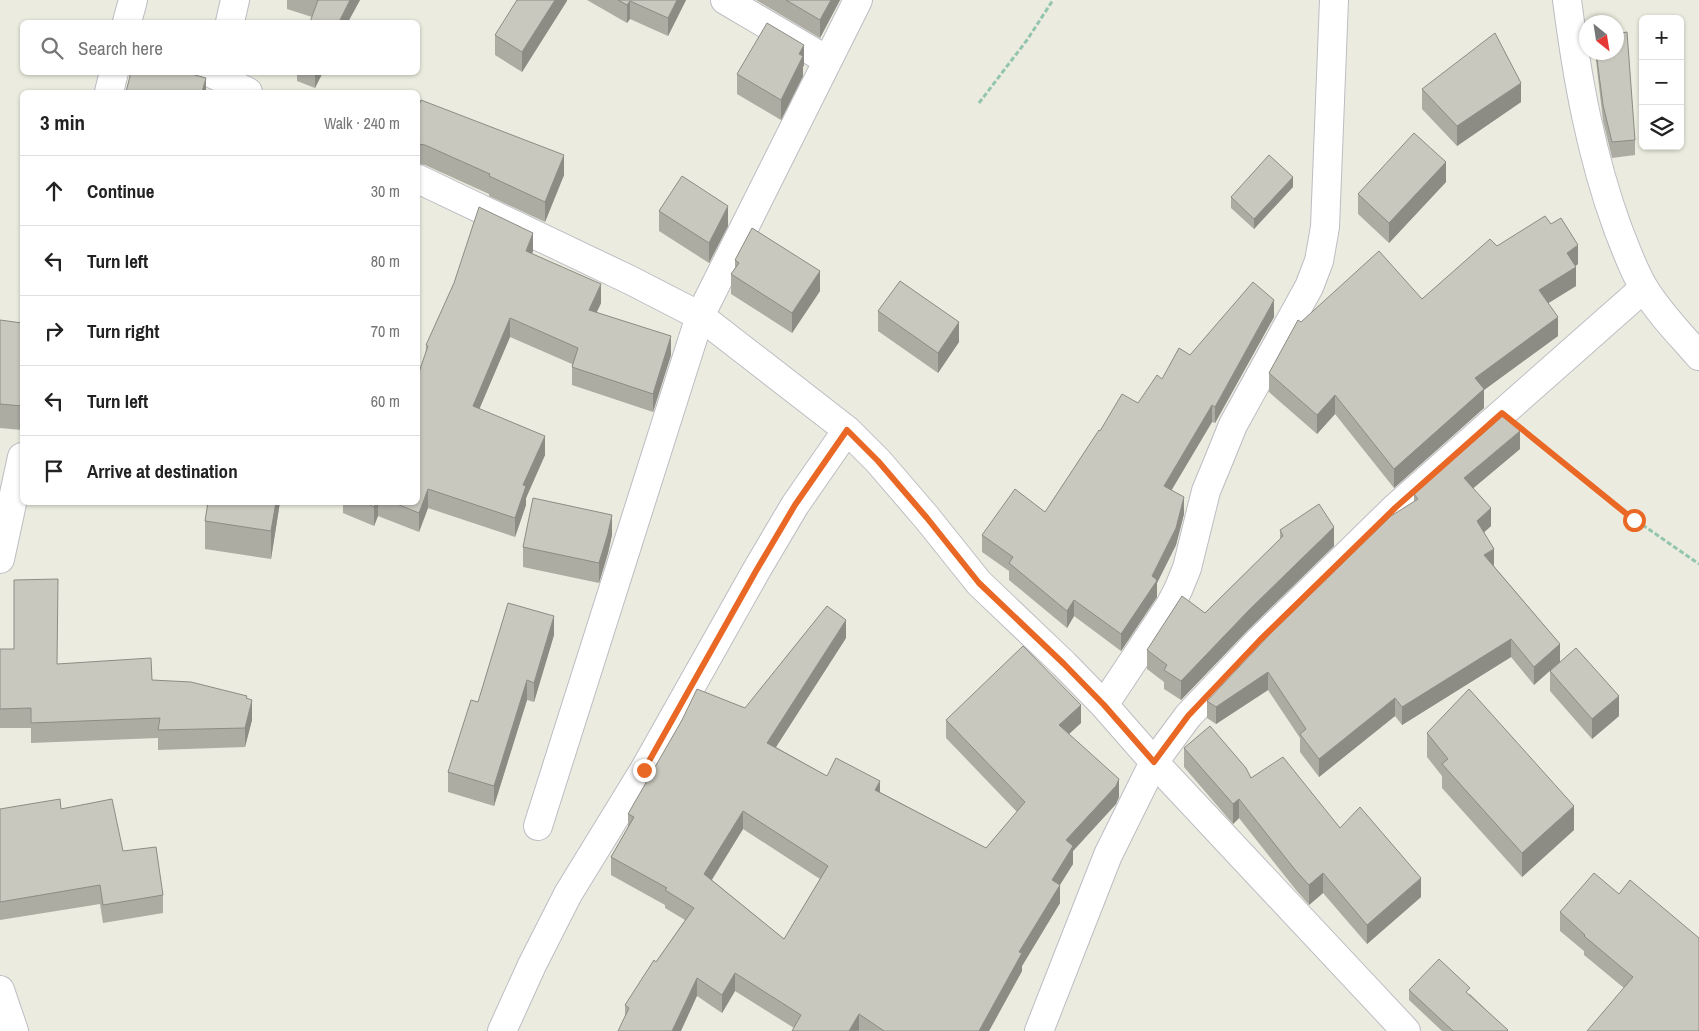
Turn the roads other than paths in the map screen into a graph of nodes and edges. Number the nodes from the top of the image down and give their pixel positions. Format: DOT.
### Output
graph roads {
  1 [pos="133,0"];
  2 [pos="234,0"];
  3 [pos="725,0"];
  4 [pos="858,0"];
  5 [pos="1334,0"];
  6 [pos="1566,0"];
  7 [pos="128,20"];
  8 [pos="230,20"];
  9 [pos="827,60"];
  10 [pos="113,75"];
  11 [pos="218,75"];
  12 [pos="110,90"];
  13 [pos="244,90"];
  14 [pos="420,180"];
  15 [pos="1644,288"];
  16 [pos="700,316"];
  17 [pos="1687,326"];
  18 [pos="1699,356"];
  19 [pos="847,430"];
  20 [pos="20,466"];
  21 [pos="0,559"];
  22 [pos="1104,705"];
  23 [pos="1154,762"];
  24 [pos="538,826"];
  25 [pos="0,990"];
  26 [pos="14,1031"];
  27 [pos="502,1031"];
  28 [pos="1039,1031"];
  29 [pos="1406,1031"];
  1 -- 7 [label="street"];
  2 -- 8 [label="street"];
  3 -- 9 [label="street"];
  4 -- 9 [label="street"];
  5 -- 22 [label="street"];
  6 -- 15 [label="street"];
  9 -- 16 [label="street"];
  10 -- 12 [label="street"];
  11 -- 13 [label="street"];
  14 -- 16 [label="street"];
  15 -- 17 [label="street"];
  15 -- 23 [label="street"];
  16 -- 19 [label="street"];
  16 -- 24 [label="street"];
  17 -- 18 [label="street"];
  19 -- 22 [label="street"];
  19 -- 27 [label="street"];
  20 -- 21 [label="street"];
  22 -- 23 [label="street"];
  23 -- 28 [label="street"];
  23 -- 29 [label="street"];
  25 -- 26 [label="street"];
}
